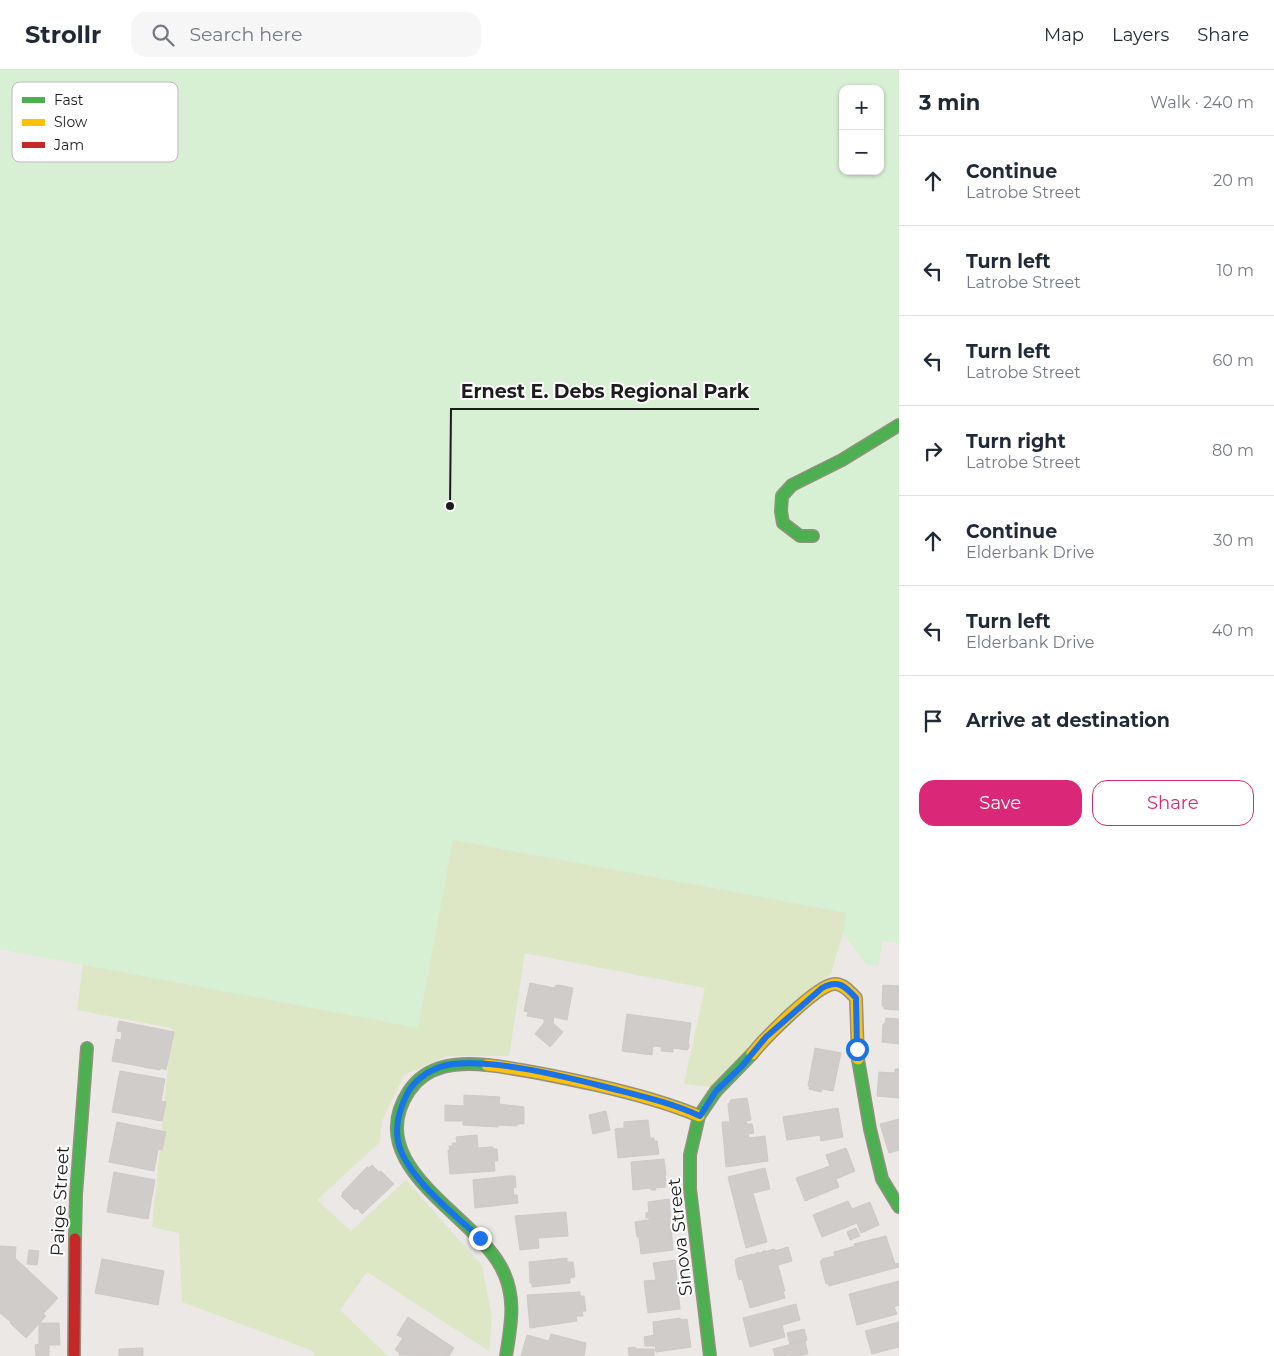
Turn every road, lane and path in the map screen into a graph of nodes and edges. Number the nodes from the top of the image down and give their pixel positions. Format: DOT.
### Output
graph roads {
  1 [pos="899,425"];
  2 [pos="813,536"];
  3 [pos="86,1048"];
  4 [pos="700,1116"];
  5 [pos="899,1207"];
  6 [pos="74,1356"];
  7 [pos="506,1356"];
  8 [pos="710,1356"];
  1 -- 2 [label="street"];
  3 -- 6 [label="street, Paige Street"];
  4 -- 5 [label="street, Sinova Street"];
  4 -- 7 [label="street"];
  4 -- 8 [label="street, Sinova Street"];
}
